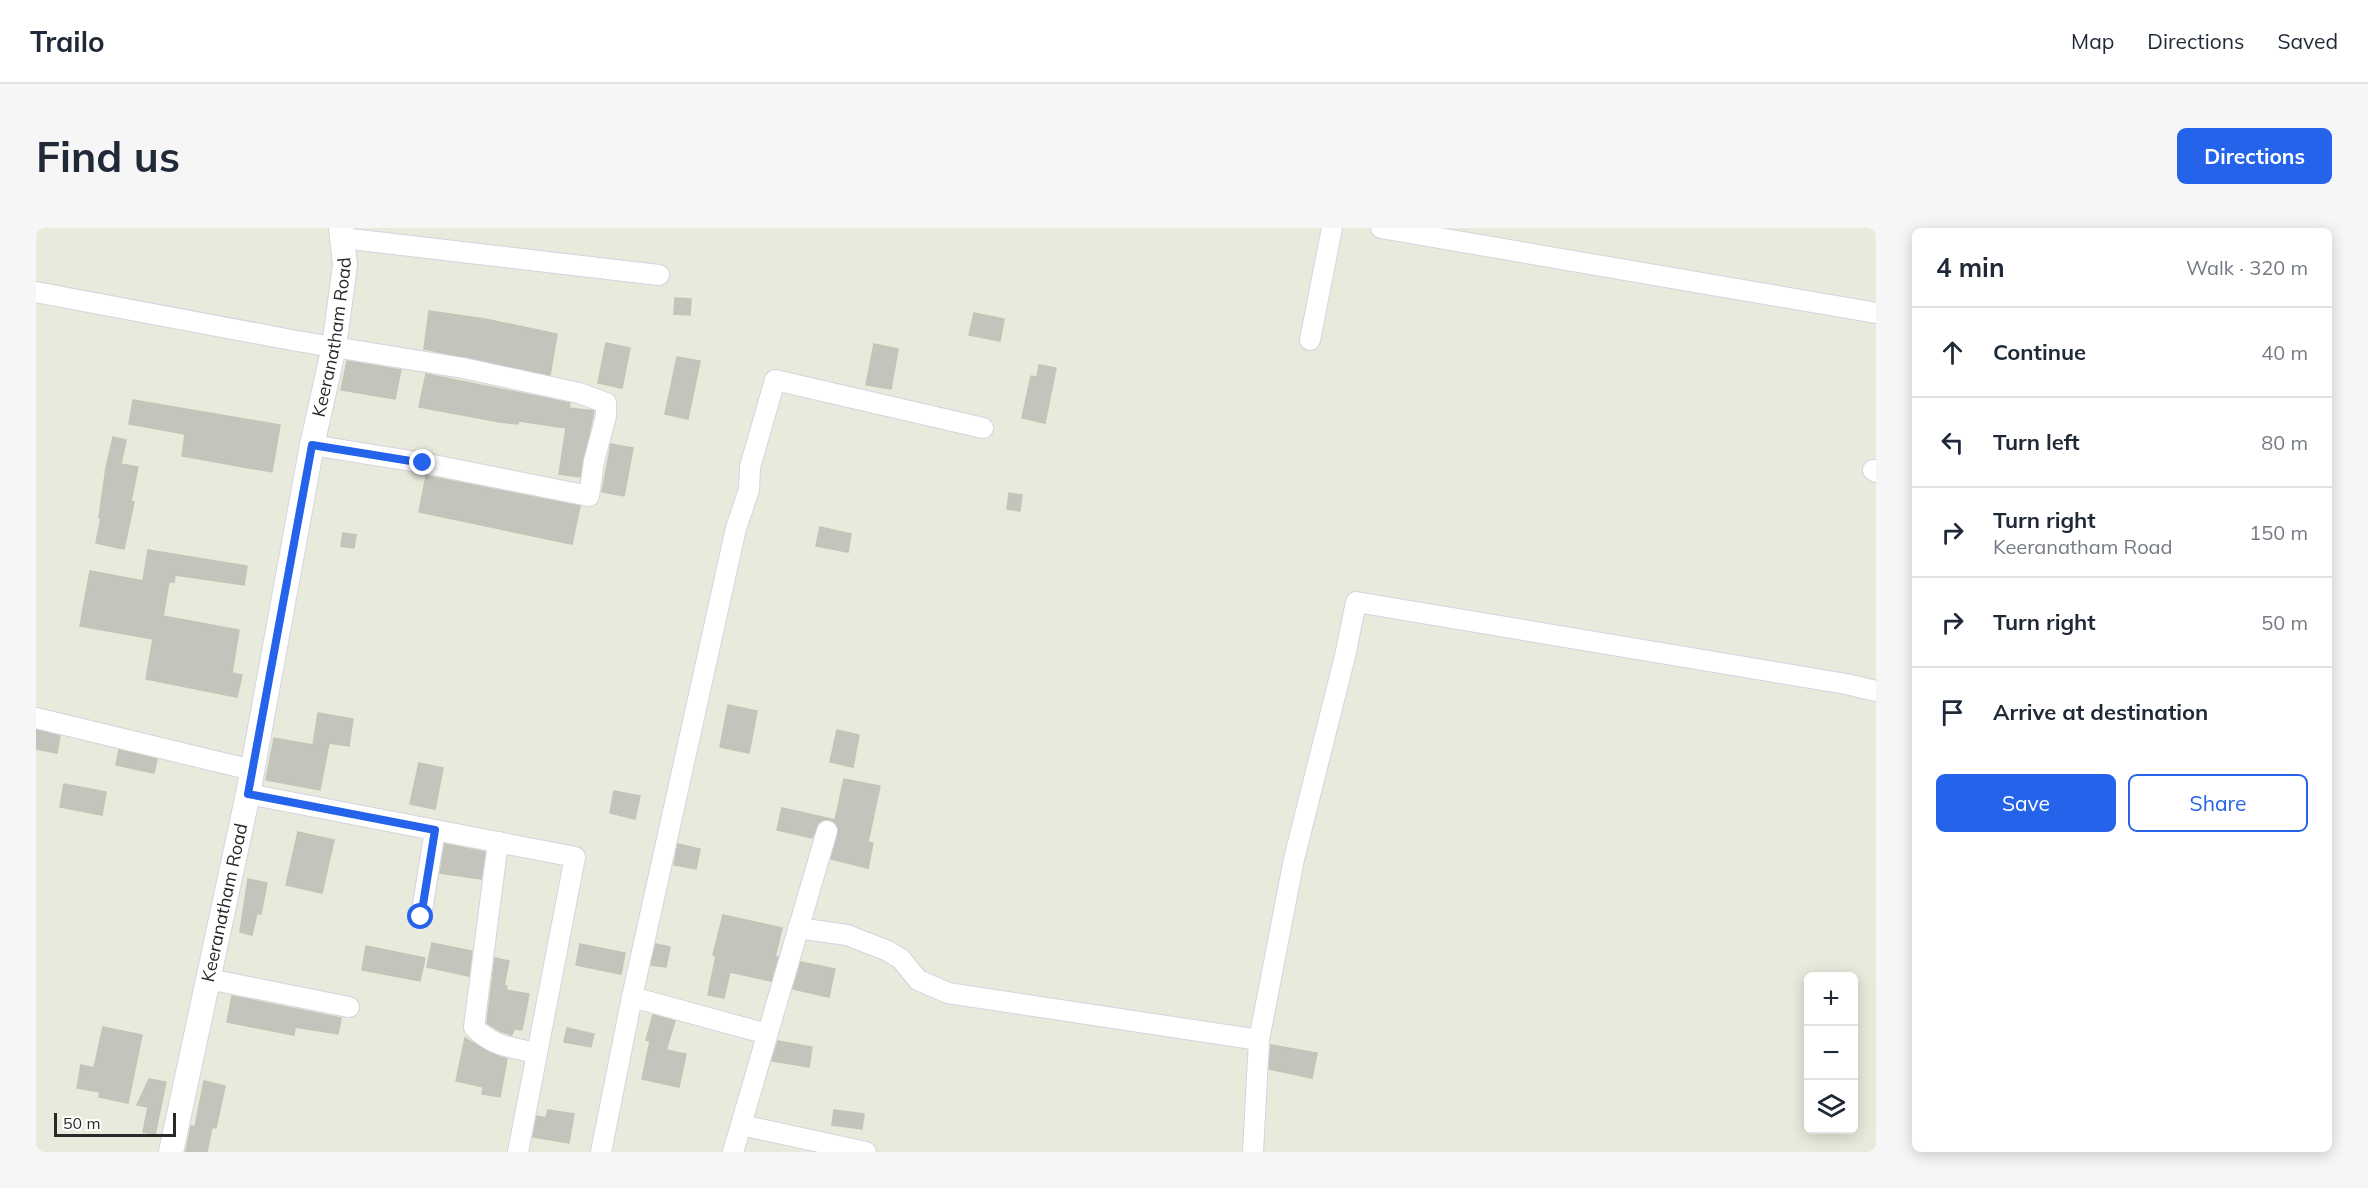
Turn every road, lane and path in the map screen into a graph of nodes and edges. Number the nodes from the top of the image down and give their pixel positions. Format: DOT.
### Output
graph roads {
  1 [pos="1332,228"];
  2 [pos="1381,228"];
  3 [pos="342,233"];
  4 [pos="659,275"];
  5 [pos="36,292"];
  6 [pos="1876,313"];
  7 [pos="1310,340"];
  8 [pos="334,347"];
  9 [pos="983,428"];
  10 [pos="312,445"];
  11 [pos="1876,691"];
  12 [pos="36,718"];
  13 [pos="252,770"];
  14 [pos="248,794"];
  15 [pos="435,830"];
  16 [pos="827,831"];
  17 [pos="498,842"];
  18 [pos="421,917"];
  19 [pos="798,928"];
  20 [pos="208,980"];
  21 [pos="632,997"];
  22 [pos="349,1007"];
  23 [pos="767,1034"];
  24 [pos="1259,1040"];
  25 [pos="537,1053"];
  26 [pos="741,1125"];
  27 [pos="171,1152"];
  28 [pos="518,1152"];
  29 [pos="601,1152"];
  30 [pos="733,1152"];
  31 [pos="866,1152"];
  32 [pos="1253,1152"];
  1 -- 7 [label="street"];
  2 -- 6 [label="street"];
  3 -- 4 [label="street"];
  3 -- 8 [label="street, Keeranatham Road"];
  5 -- 8 [label="street"];
  8 -- 10 [label="street, Keeranatham Road"];
  8 -- 10 [label="street"];
  9 -- 21 [label="street"];
  10 -- 13 [label="street, Keeranatham Road"];
  11 -- 24 [label="street"];
  12 -- 13 [label="street"];
  13 -- 14 [label="street, Keeranatham Road"];
  14 -- 15 [label="street"];
  14 -- 20 [label="street, Keeranatham Road"];
  15 -- 17 [label="street"];
  15 -- 18 [label="street"];
  16 -- 19 [label="street"];
  17 -- 25 [label="street"];
  17 -- 25 [label="street"];
  19 -- 23 [label="street"];
  19 -- 24 [label="street"];
  20 -- 22 [label="street"];
  20 -- 27 [label="street, Keeranatham Road"];
  21 -- 23 [label="street"];
  21 -- 29 [label="street"];
  23 -- 26 [label="street"];
  24 -- 32 [label="street"];
  25 -- 28 [label="street"];
  26 -- 30 [label="street"];
  26 -- 31 [label="street"];
}
